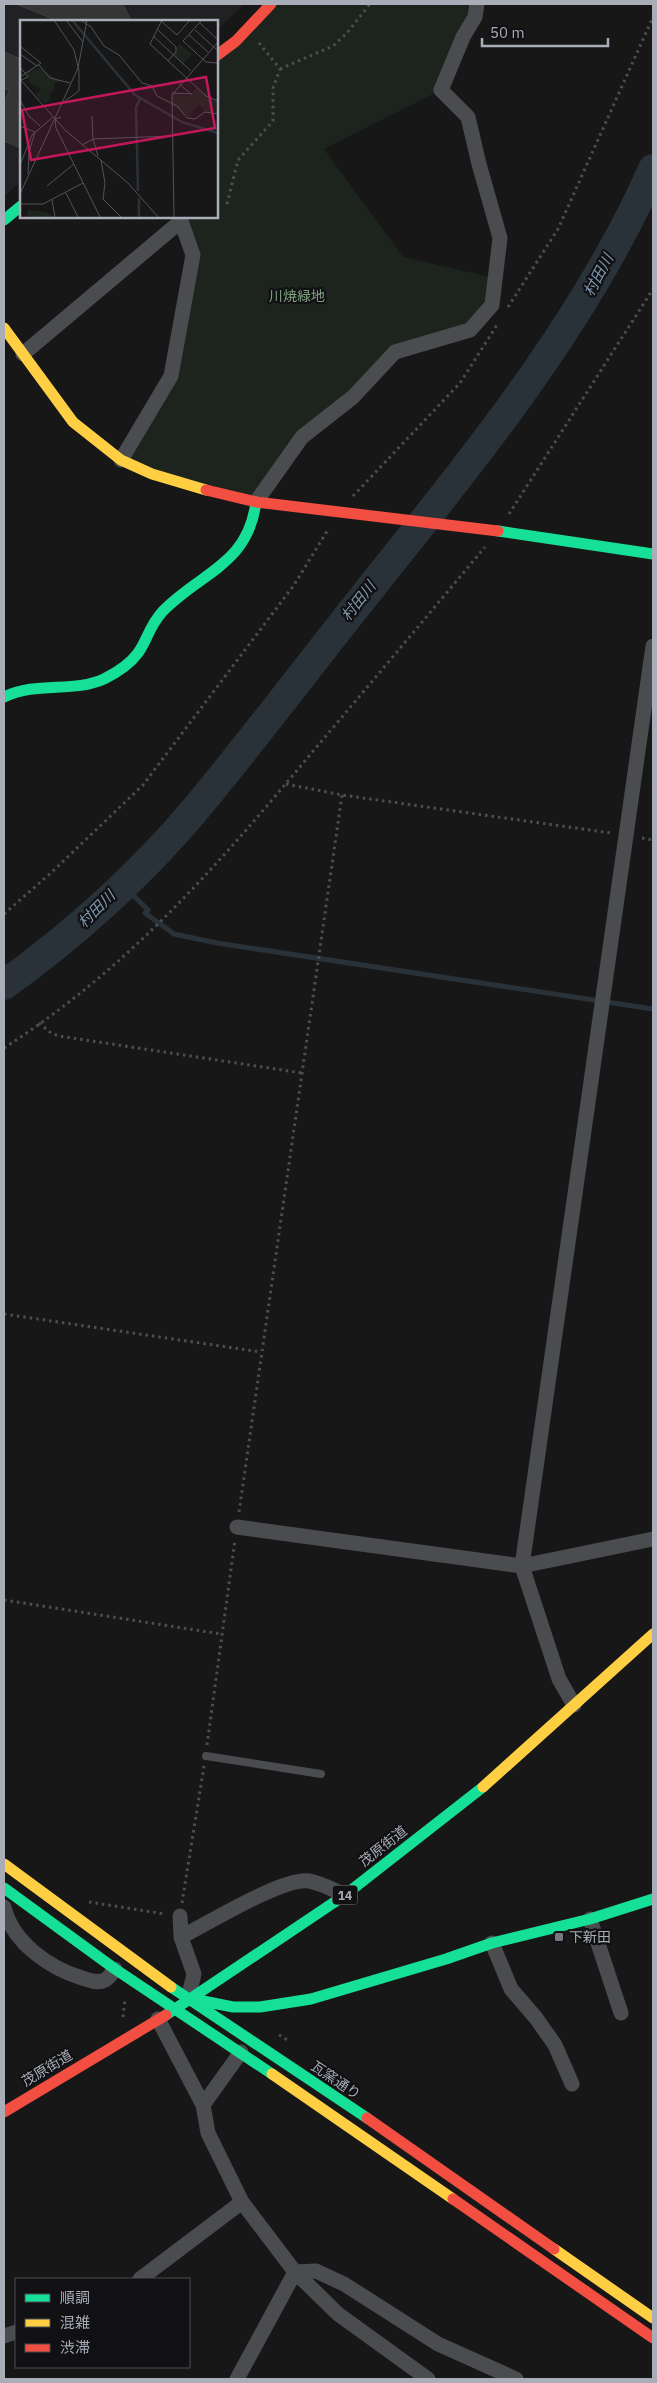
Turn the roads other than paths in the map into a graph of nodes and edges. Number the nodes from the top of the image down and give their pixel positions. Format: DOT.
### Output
graph roads {
  1 [pos="271,4"];
  2 [pos="477,4"];
  3 [pos="218,54"];
  4 [pos="20,207"];
  5 [pos="4,220"];
  6 [pos="4,328"];
  7 [pos="23,354"];
  8 [pos="121,460"];
  9 [pos="256,502"];
  10 [pos="653,554"];
  11 [pos="653,646"];
  12 [pos="4,697"];
  13 [pos="237,1527"];
  14 [pos="653,1539"];
  15 [pos="522,1566"];
  16 [pos="653,1634"];
  17 [pos="574,1705"];
  18 [pos="206,1756"];
  19 [pos="321,1774"];
  20 [pos="4,1864"];
  21 [pos="345,1895"];
  22 [pos="6,1898"];
  23 [pos="653,1899"];
  24 [pos="180,1916"];
  25 [pos="590,1919"];
  26 [pos="182,1937"];
  27 [pos="492,1943"];
  28 [pos="115,1969"];
  29 [pos="188,1999"];
  30 [pos="175,2009"];
  31 [pos="621,2013"];
  32 [pos="158,2019"];
  33 [pos="241,2052"];
  34 [pos="572,2084"];
  35 [pos="203,2105"];
  36 [pos="4,2112"];
  37 [pos="242,2202"];
  38 [pos="295,2272"];
  39 [pos="141,2278"];
  40 [pos="653,2318"];
  41 [pos="653,2338"];
  42 [pos="237,2379"];
  43 [pos="428,2379"];
  44 [pos="516,2379"];
  1 -- 3 [label="street"];
  2 -- 9 [label="street"];
  4 -- 5 [label="street"];
  6 -- 7 [label="street"];
  7 -- 8 [label="street"];
  7 -- 8 [label="street"];
  8 -- 9 [label="street"];
  9 -- 10 [label="street"];
  9 -- 12 [label="street"];
  11 -- 15 [label="street"];
  13 -- 15 [label="street"];
  14 -- 15 [label="street"];
  15 -- 17 [label="street"];
  16 -- 17 [label="street, 茂原街道 / 14"];
  17 -- 21 [label="street, 茂原街道 / 14"];
  18 -- 19 [label="lane"];
  20 -- 29 [label="street, 瓦窯通り"];
  21 -- 26 [label="street"];
  21 -- 29 [label="street, 茂原街道 / 14"];
  22 -- 28 [label="street"];
  22 -- 28 [label="street"];
  23 -- 25 [label="street"];
  24 -- 26 [label="street"];
  25 -- 27 [label="street"];
  25 -- 31 [label="street"];
  26 -- 29 [label="street"];
  27 -- 29 [label="street"];
  27 -- 34 [label="street"];
  28 -- 30 [label="street"];
  29 -- 30 [label="street, 茂原街道 / 14"];
  29 -- 40 [label="street, 瓦窯通り"];
  30 -- 32 [label="street, 茂原街道 / 14"];
  30 -- 33 [label="street"];
  32 -- 35 [label="street"];
  32 -- 36 [label="street, 茂原街道 / 14"];
  33 -- 35 [label="street"];
  33 -- 41 [label="street"];
  35 -- 37 [label="street"];
  37 -- 38 [label="street"];
  37 -- 39 [label="street"];
  38 -- 42 [label="street"];
  38 -- 43 [label="street"];
  38 -- 44 [label="street"];
}
